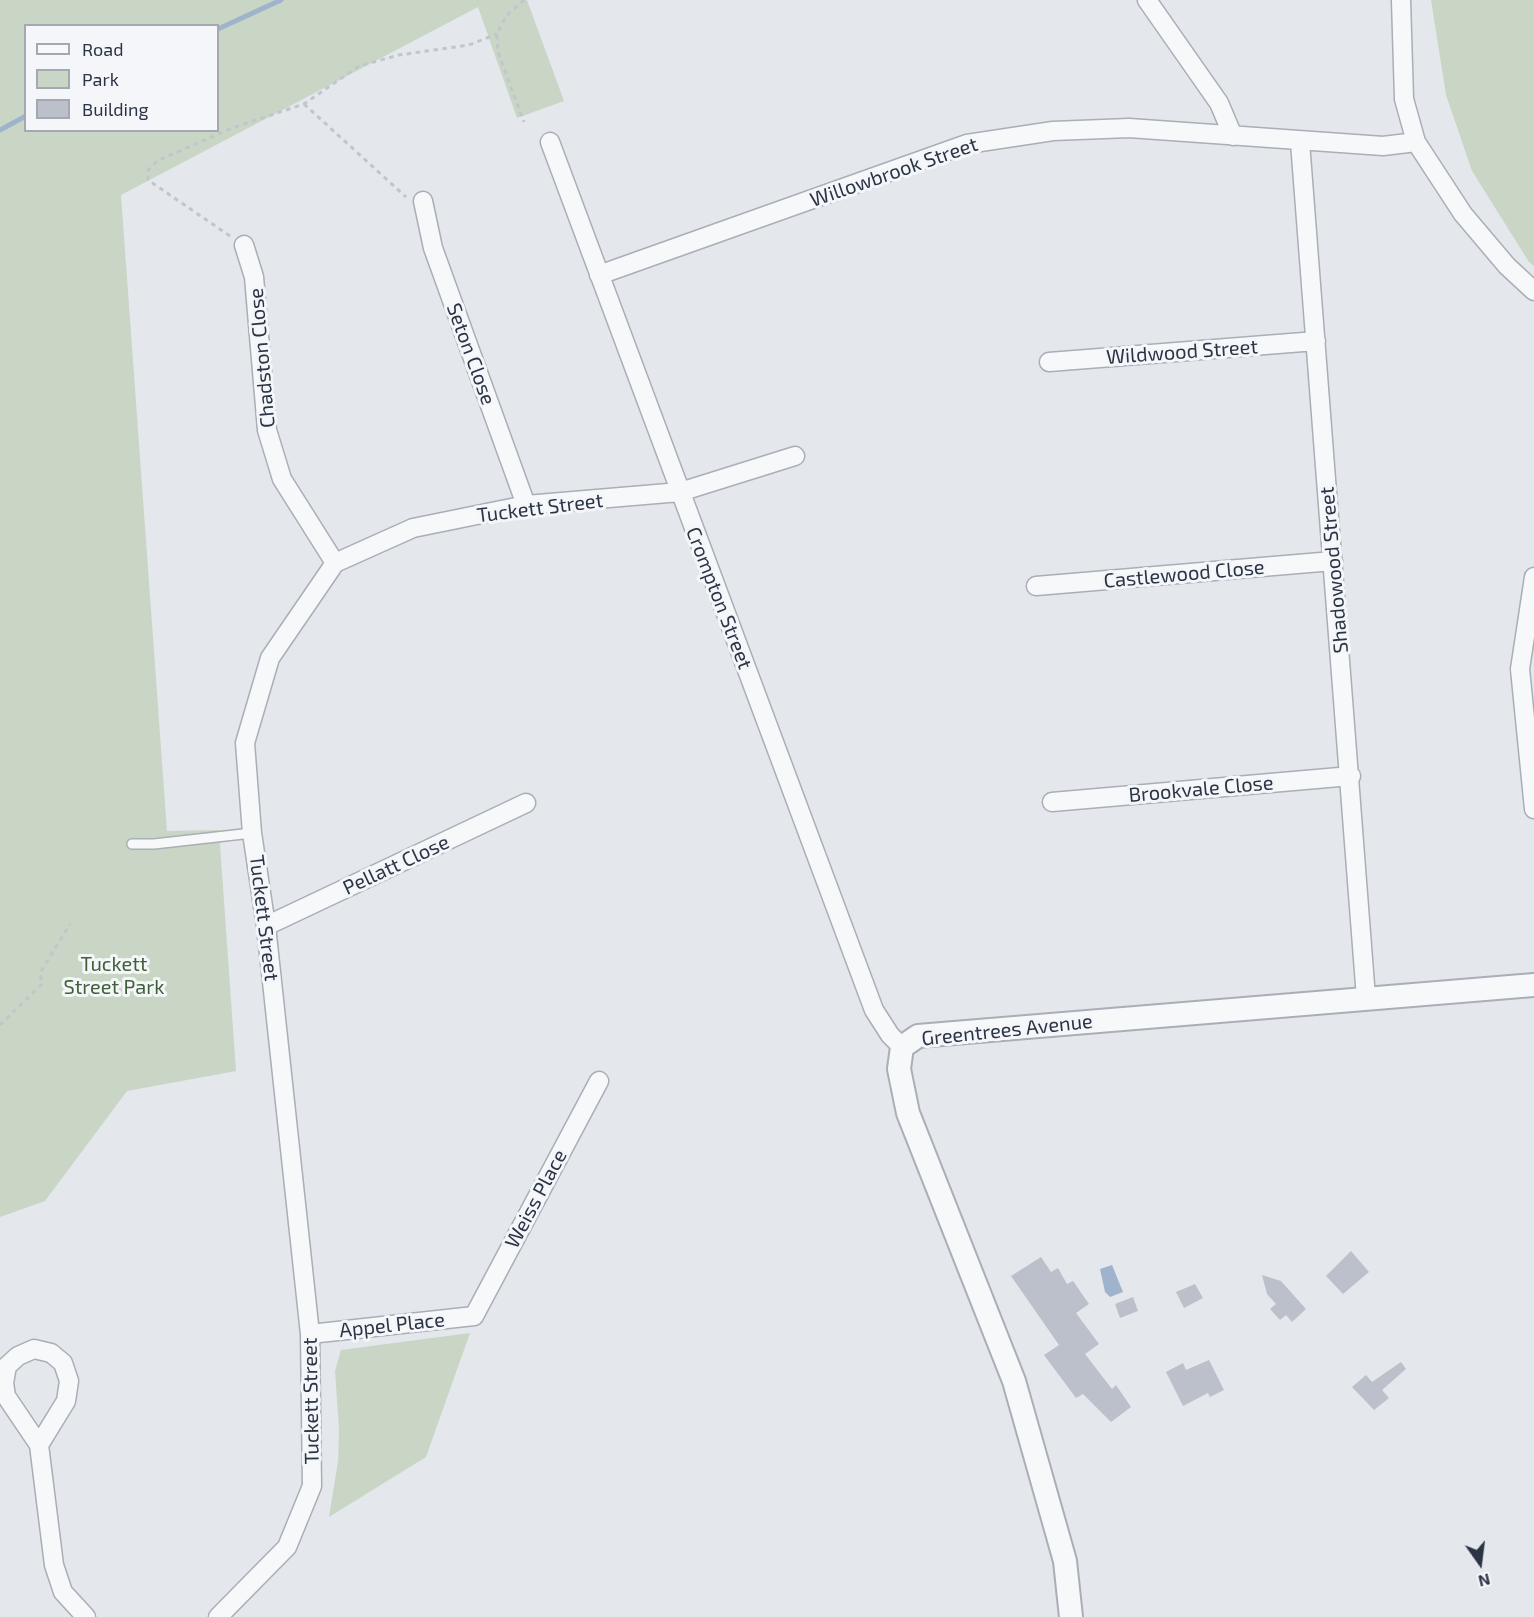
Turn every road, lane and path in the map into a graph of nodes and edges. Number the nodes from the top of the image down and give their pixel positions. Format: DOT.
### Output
graph roads {
  1 [pos="524,0"];
  2 [pos="1147,0"];
  3 [pos="1401,0"];
  4 [pos="497,34"];
  5 [pos="304,104"];
  6 [pos="524,122"];
  7 [pos="1233,136"];
  8 [pos="1300,141"];
  9 [pos="550,142"];
  10 [pos="1416,142"];
  11 [pos="423,201"];
  12 [pos="244,246"];
  13 [pos="599,275"];
  14 [pos="1534,291"];
  15 [pos="1316,341"];
  16 [pos="1048,362"];
  17 [pos="795,456"];
  18 [pos="680,492"];
  19 [pos="526,505"];
  20 [pos="1333,561"];
  21 [pos="335,563"];
  22 [pos="1534,577"];
  23 [pos="1036,586"];
  24 [pos="1533,774"];
  25 [pos="1351,776"];
  26 [pos="1052,802"];
  27 [pos="526,803"];
  28 [pos="1534,809"];
  29 [pos="252,833"];
  30 [pos="132,844"];
  31 [pos="70,924"];
  32 [pos="266,926"];
  33 [pos="1534,984"];
  34 [pos="1366,998"];
  35 [pos="0,1025"];
  36 [pos="902,1047"];
  37 [pos="599,1081"];
  38 [pos="474,1316"];
  39 [pos="310,1334"];
  40 [pos="39,1445"];
  41 [pos="86,1617"];
  42 [pos="218,1617"];
  43 [pos="1071,1617"];
  1 -- 4 [label="path"];
  2 -- 7 [label="street"];
  3 -- 10 [label="street"];
  4 -- 5 [label="path"];
  4 -- 6 [label="path"];
  5 -- 11 [label="path"];
  5 -- 12 [label="path"];
  7 -- 8 [label="street, Willowbrook Street"];
  7 -- 13 [label="street, Willowbrook Street"];
  8 -- 10 [label="street, Willowbrook Street"];
  8 -- 15 [label="street, Shadowood Street"];
  9 -- 13 [label="street, Crompton Street"];
  10 -- 14 [label="street"];
  11 -- 19 [label="street, Seton Close"];
  12 -- 21 [label="street, Chadston Close"];
  13 -- 18 [label="street, Crompton Street"];
  15 -- 16 [label="street, Wildwood Street"];
  15 -- 20 [label="street, Shadowood Street"];
  17 -- 18 [label="street, Tuckett Street"];
  18 -- 19 [label="street, Tuckett Street"];
  18 -- 36 [label="street, Crompton Street"];
  19 -- 21 [label="street, Tuckett Street"];
  20 -- 23 [label="street, Castlewood Close"];
  20 -- 25 [label="street, Shadowood Street"];
  21 -- 29 [label="street, Tuckett Street"];
  22 -- 24 [label="street"];
  24 -- 28 [label="street"];
  25 -- 26 [label="street, Brookvale Close"];
  25 -- 34 [label="street, Shadowood Street"];
  27 -- 32 [label="street, Pellatt Close"];
  29 -- 30 [label="lane"];
  29 -- 32 [label="street, Tuckett Street"];
  31 -- 35 [label="path"];
  32 -- 39 [label="street, Tuckett Street"];
  33 -- 34 [label="street, Greentrees Avenue"];
  34 -- 36 [label="street, Greentrees Avenue"];
  36 -- 43 [label="street, Greentrees Avenue"];
  37 -- 38 [label="street, Weiss Place"];
  38 -- 39 [label="street, Appel Place"];
  39 -- 42 [label="street, Tuckett Street"];
  40 -- 40 [label="street"];
  40 -- 41 [label="street"];
}
